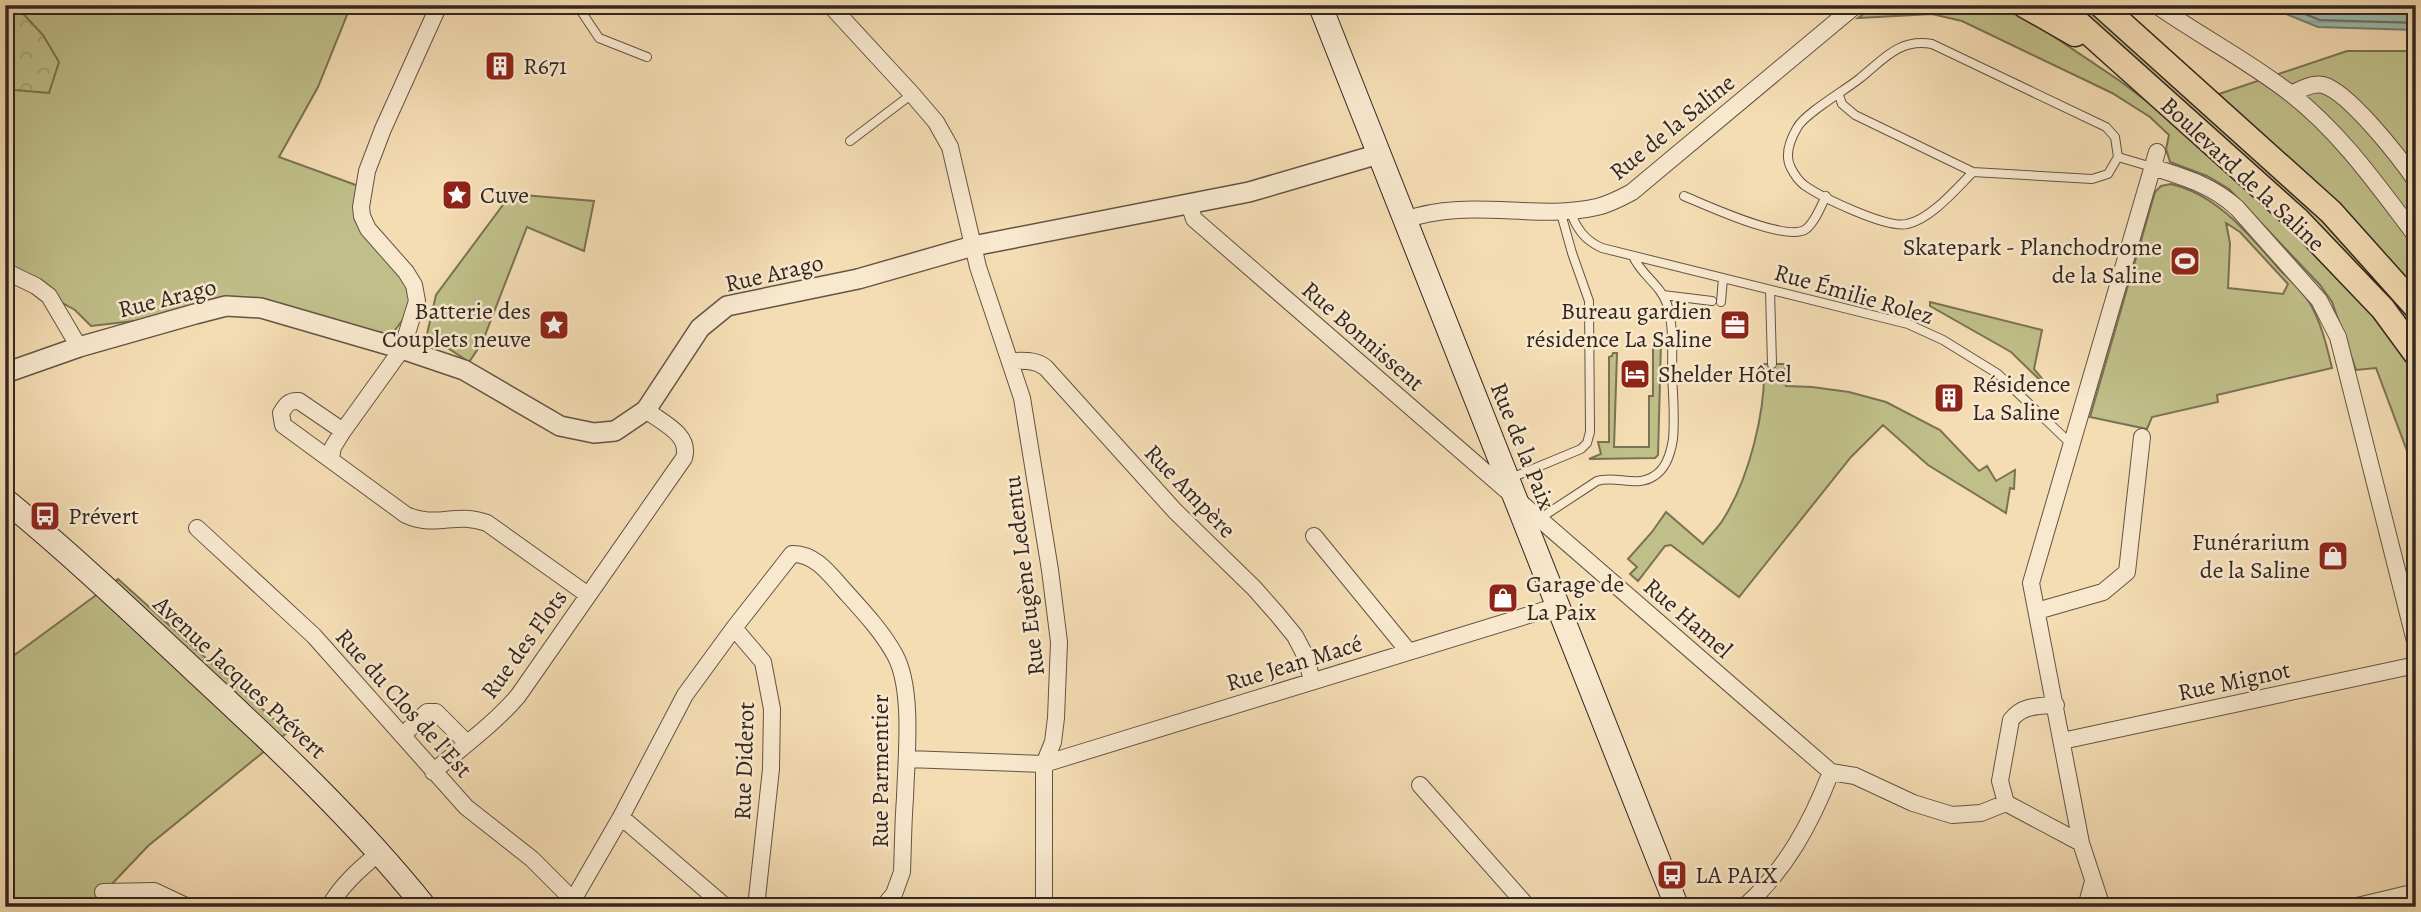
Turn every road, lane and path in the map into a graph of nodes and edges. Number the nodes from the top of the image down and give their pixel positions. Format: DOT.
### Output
graph roads {
  1 [pos="439,5"];
  2 [pos="577,5"];
  3 [pos="830,5"];
  4 [pos="1320,5"];
  5 [pos="1856,5"];
  6 [pos="2024,5"];
  7 [pos="2058,5"];
  8 [pos="2101,5"];
  9 [pos="2156,5"];
  10 [pos="2115,56"];
  11 [pos="647,57"];
  12 [pos="912,94"];
  13 [pos="2291,94"];
  14 [pos="1839,95"];
  15 [pos="850,141"];
  16 [pos="1379,154"];
  17 [pos="2118,156"];
  18 [pos="2154,160"];
  19 [pos="1973,172"];
  20 [pos="2416,181"];
  21 [pos="1684,196"];
  22 [pos="1826,196"];
  23 [pos="1189,204"];
  24 [pos="1565,210"];
  25 [pos="1405,220"];
  26 [pos="2416,236"];
  27 [pos="973,246"];
  28 [pos="1633,256"];
  29 [pos="5,271"];
  30 [pos="1723,278"];
  31 [pos="1770,290"];
  32 [pos="1663,295"];
  33 [pos="2416,307"];
  34 [pos="79,347"];
  35 [pos="402,349"];
  36 [pos="2416,354"];
  37 [pos="1010,361"];
  38 [pos="1772,364"];
  39 [pos="5,373"];
  40 [pos="646,411"];
  41 [pos="343,431"];
  42 [pos="2142,437"];
  43 [pos="2072,445"];
  44 [pos="331,458"];
  45 [pos="1512,488"];
  46 [pos="5,500"];
  47 [pos="1539,519"];
  48 [pos="197,528"];
  49 [pos="1314,536"];
  50 [pos="588,595"];
  51 [pos="1558,606"];
  52 [pos="2037,611"];
  53 [pos="734,628"];
  54 [pos="2416,645"];
  55 [pos="1409,652"];
  56 [pos="2416,665"];
  57 [pos="1312,681"];
  58 [pos="2056,705"];
  59 [pos="403,735"];
  60 [pos="2062,741"];
  61 [pos="467,743"];
  62 [pos="907,759"];
  63 [pos="1044,764"];
  64 [pos="433,772"];
  65 [pos="1831,772"];
  66 [pos="1420,785"];
  67 [pos="2006,803"];
  68 [pos="621,817"];
  69 [pos="2081,843"];
  70 [pos="380,852"];
  71 [pos="2093,880"];
  72 [pos="103,892"];
  73 [pos="2416,892"];
  74 [pos="571,903"];
  75 [pos="188,907"];
  76 [pos="329,907"];
  77 [pos="425,907"];
  78 [pos="726,907"];
  79 [pos="756,907"];
  80 [pos="883,907"];
  81 [pos="1044,907"];
  82 [pos="1528,907"];
  83 [pos="1677,907"];
  84 [pos="1744,907"];
  85 [pos="2087,907"];
  86 [pos="2102,907"];
  87 [pos="2353,907"];
  1 -- 35 [label="street"];
  2 -- 11 [label="lane"];
  3 -- 12 [label="street, Rue Eugène Ledentu"];
  4 -- 16 [label="main road, Rue de la Paix"];
  5 -- 24 [label="street, Rue de la Saline"];
  6 -- 10 [label="main road"];
  7 -- 10 [label="main road, Boulevard de la Saline"];
  8 -- 33 [label="main road, Boulevard de la Saline"];
  9 -- 13 [label="street"];
  10 -- 36 [label="main road, Boulevard de la Saline"];
  12 -- 15 [label="lane"];
  12 -- 27 [label="street, Rue Eugène Ledentu"];
  13 -- 20 [label="street"];
  13 -- 26 [label="street"];
  14 -- 17 [label="lane"];
  14 -- 19 [label="lane"];
  14 -- 22 [label="lane"];
  16 -- 23 [label="street, Rue Arago"];
  16 -- 25 [label="main road, Rue de la Paix"];
  17 -- 18 [label="lane"];
  17 -- 19 [label="lane"];
  18 -- 43 [label="street"];
  18 -- 54 [label="street"];
  19 -- 22 [label="lane"];
  21 -- 22 [label="lane"];
  23 -- 27 [label="street, Rue Arago"];
  23 -- 45 [label="street, Rue Bonnissent"];
  24 -- 25 [label="street, Rue de la Saline"];
  24 -- 28 [label="lane, Rue Émilie Rolez"];
  24 -- 45 [label="lane"];
  25 -- 45 [label="main road, Rue de la Paix"];
  27 -- 37 [label="street, Rue Eugène Ledentu"];
  27 -- 40 [label="street, Rue Arago"];
  28 -- 30 [label="lane, Rue Émilie Rolez"];
  28 -- 32 [label="lane"];
  29 -- 34 [label="street"];
  30 -- 31 [label="lane, Rue Émilie Rolez"];
  30 -- 32 [label="lane"];
  31 -- 38 [label="lane"];
  31 -- 43 [label="lane, Rue Émilie Rolez"];
  32 -- 47 [label="lane"];
  34 -- 35 [label="street, Rue Arago"];
  34 -- 39 [label="street, Rue Arago"];
  35 -- 40 [label="street, Rue Arago"];
  35 -- 41 [label="street"];
  37 -- 57 [label="street, Rue Ampère"];
  37 -- 63 [label="street, Rue Eugène Ledentu"];
  40 -- 50 [label="street, Rue des Flots"];
  41 -- 44 [label="street"];
  41 -- 44 [label="street"];
  42 -- 52 [label="street"];
  43 -- 52 [label="street"];
  44 -- 50 [label="street"];
  45 -- 47 [label="street, Rue Hamel"];
  45 -- 51 [label="main road, Rue de la Paix"];
  46 -- 70 [label="main road, Avenue Jacques Prévert"];
  47 -- 65 [label="street, Rue Hamel"];
  48 -- 59 [label="street, Rue du Clos de l'Est"];
  49 -- 55 [label="street"];
  50 -- 61 [label="street, Rue des Flots"];
  51 -- 55 [label="street, Rue Jean Macé"];
  51 -- 83 [label="main road, Rue de la Paix"];
  52 -- 58 [label="street"];
  53 -- 62 [label="street, Rue Parmentier"];
  53 -- 68 [label="street"];
  53 -- 79 [label="street, Rue Diderot"];
  55 -- 57 [label="street, Rue Jean Macé"];
  56 -- 60 [label="street, Rue Mignot"];
  57 -- 63 [label="street, Rue Jean Macé"];
  58 -- 60 [label="street"];
  58 -- 67 [label="street"];
  59 -- 61 [label="street"];
  59 -- 64 [label="street, Rue du Clos de l'Est"];
  60 -- 69 [label="street"];
  61 -- 64 [label="street, Rue des Flots"];
  62 -- 63 [label="street, Rue Jean Macé"];
  62 -- 80 [label="street, Rue Parmentier"];
  63 -- 81 [label="street, Rue Eugène Ledentu"];
  64 -- 74 [label="street, Rue du Clos de l'Est"];
  65 -- 67 [label="street"];
  65 -- 84 [label="street"];
  66 -- 82 [label="street"];
  67 -- 69 [label="street"];
  68 -- 74 [label="street"];
  68 -- 78 [label="street"];
  69 -- 71 [label="street"];
  70 -- 76 [label="street"];
  70 -- 77 [label="main road, Avenue Jacques Prévert"];
  71 -- 85 [label="street"];
  71 -- 86 [label="street"];
  72 -- 75 [label="street"];
  73 -- 87 [label="street"];
}
